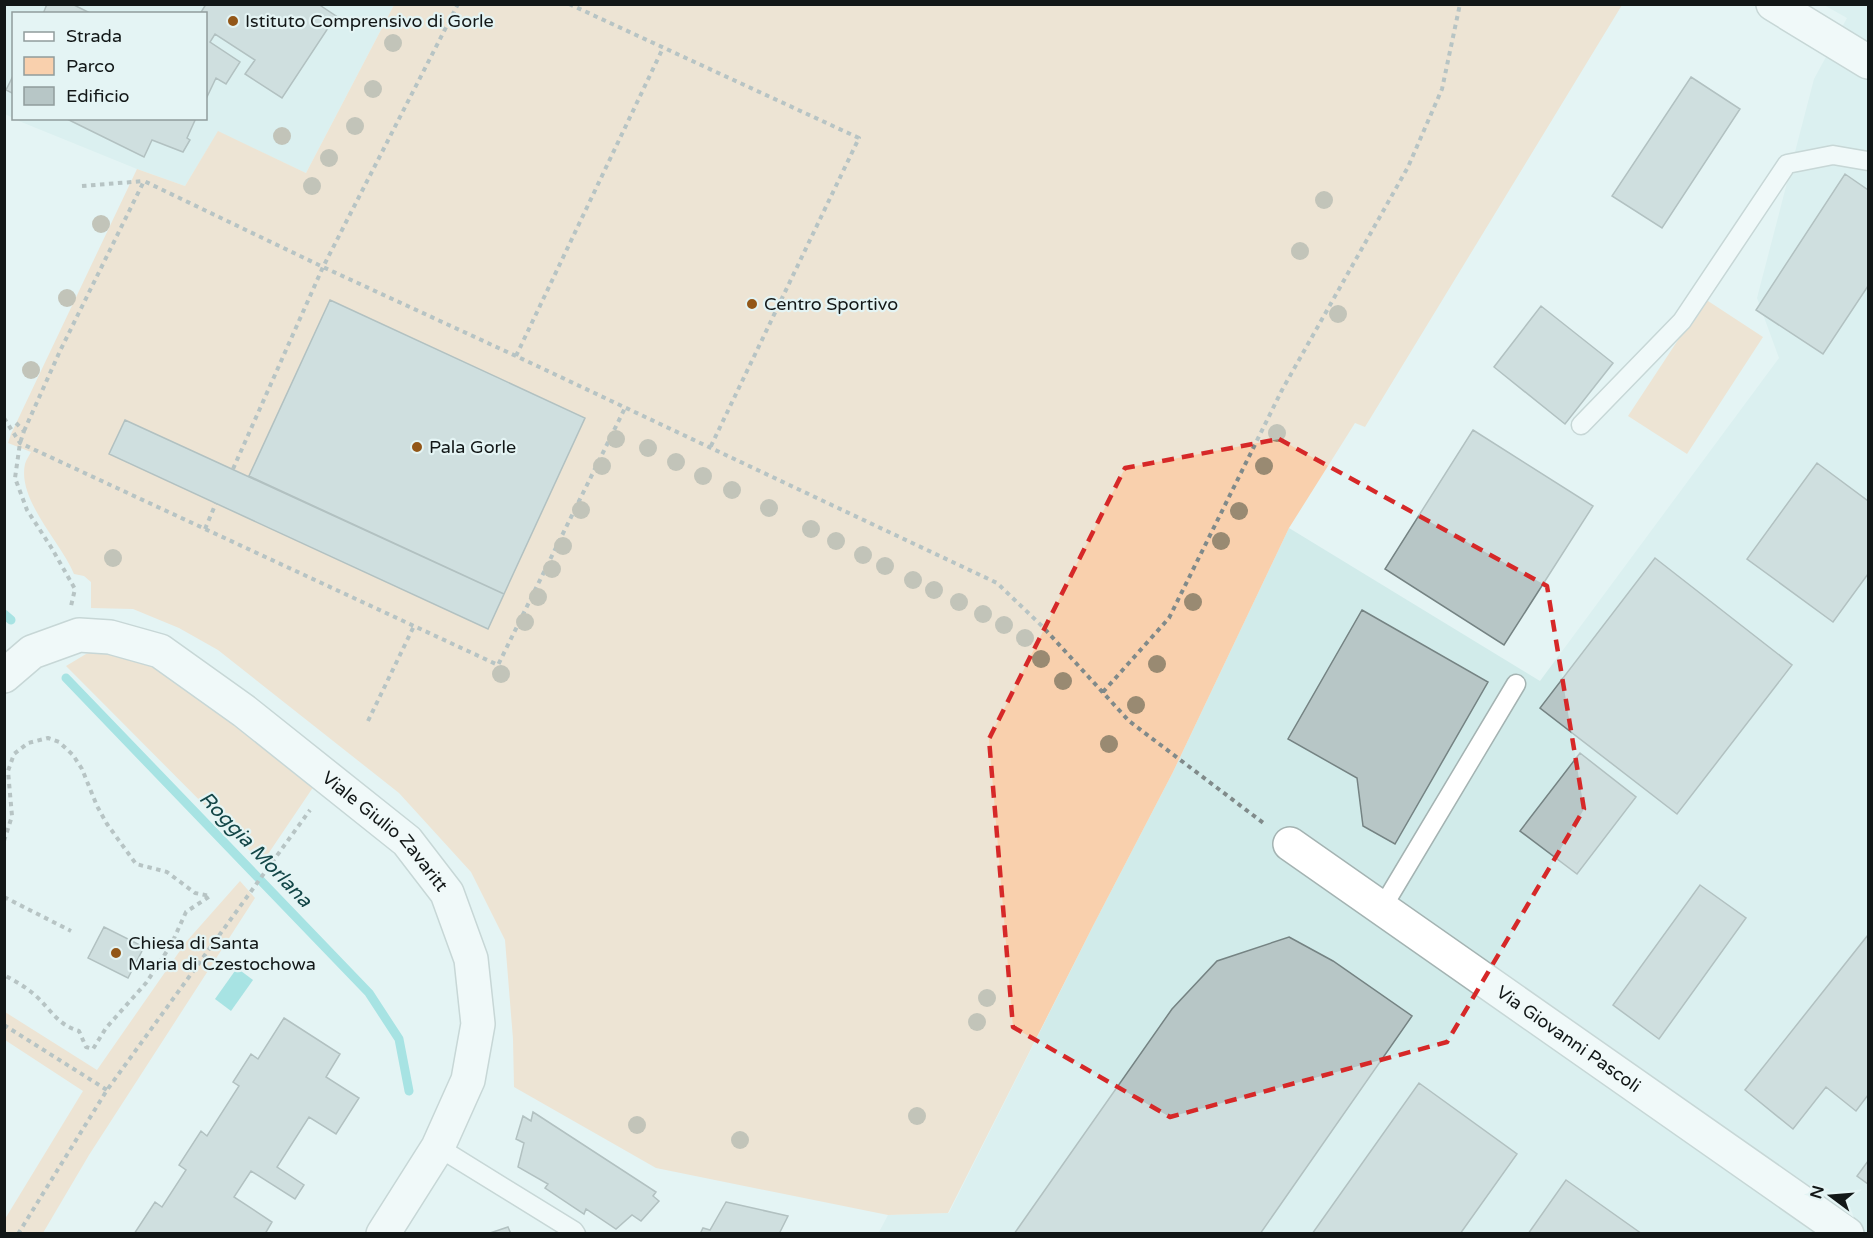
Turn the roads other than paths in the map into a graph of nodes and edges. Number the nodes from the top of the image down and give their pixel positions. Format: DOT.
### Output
graph roads {
  1 [pos="1773,4"];
  2 [pos="1869,62"];
  3 [pos="1869,161"];
  4 [pos="1581,425"];
  5 [pos="4,676"];
  6 [pos="1516,684"];
  7 [pos="1290,844"];
  8 [pos="1382,908"];
  9 [pos="438,1148"];
  10 [pos="383,1233"];
  11 [pos="576,1233"];
  12 [pos="1847,1233"];
  1 -- 2 [label="street"];
  3 -- 4 [label="lane"];
  5 -- 9 [label="street, Viale Giulio Zavaritt"];
  6 -- 8 [label="lane"];
  7 -- 8 [label="street, Via Giovanni Pascoli"];
  8 -- 12 [label="street, Via Giovanni Pascoli"];
  9 -- 10 [label="street, Viale Giulio Zavaritt"];
  9 -- 11 [label="lane"];
}
